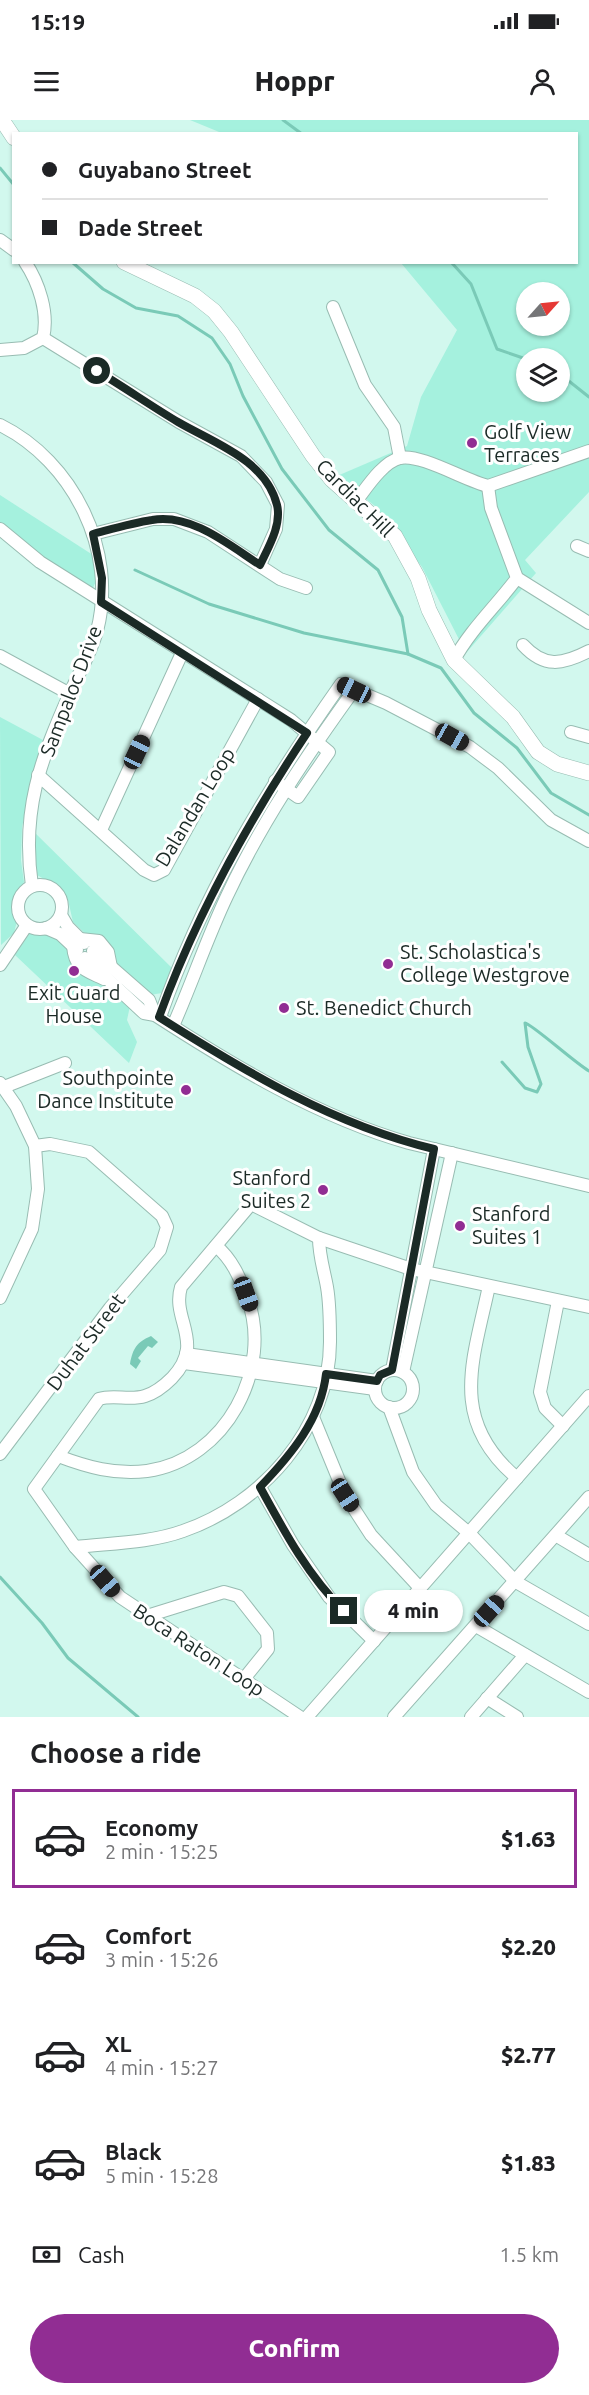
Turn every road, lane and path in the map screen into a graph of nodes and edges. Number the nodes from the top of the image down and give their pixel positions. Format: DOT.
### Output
graph roads {
  1 [pos="2,120"];
  2 [pos="12,135"];
  3 [pos="26,264"];
  4 [pos="128,264"];
  5 [pos="333,307"];
  6 [pos="43,338"];
  7 [pos="0,350"];
  8 [pos="0,424"];
  9 [pos="589,451"];
  10 [pos="400,458"];
  11 [pos="488,486"];
  12 [pos="357,500"];
  13 [pos="0,529"];
  14 [pos="93,534"];
  15 [pos="577,546"];
  16 [pos="589,551"];
  17 [pos="260,565"];
  18 [pos="517,578"];
  19 [pos="306,588"];
  20 [pos="101,602"];
  21 [pos="589,623"];
  22 [pos="523,645"];
  23 [pos="589,651"];
  24 [pos="182,653"];
  25 [pos="0,656"];
  26 [pos="454,660"];
  27 [pos="354,690"];
  28 [pos="70,694"];
  29 [pos="258,699"];
  30 [pos="571,732"];
  31 [pos="307,733"];
  32 [pos="589,737"];
  33 [pos="318,741"];
  34 [pos="589,773"];
  35 [pos="38,775"];
  36 [pos="274,782"];
  37 [pos="287,789"];
  38 [pos="101,830"];
  39 [pos="589,842"];
  40 [pos="32,886"];
  41 [pos="61,915"];
  42 [pos="27,925"];
  43 [pos="46,928"];
  44 [pos="83,949"];
  45 [pos="0,965"];
  46 [pos="108,981"];
  47 [pos="157,1016"];
  48 [pos="173,1026"];
  49 [pos="64,1063"];
  50 [pos="2,1085"];
  51 [pos="35,1146"];
  52 [pos="434,1149"];
  53 [pos="452,1153"];
  54 [pos="589,1186"];
  55 [pos="319,1238"];
  56 [pos="216,1246"];
  57 [pos="411,1269"];
  58 [pos="425,1272"];
  59 [pos="489,1286"];
  60 [pos="0,1298"];
  61 [pos="558,1301"];
  62 [pos="589,1307"];
  63 [pos="185,1358"];
  64 [pos="252,1367"];
  65 [pos="397,1371"];
  66 [pos="326,1378"];
  67 [pos="376,1385"];
  68 [pos="589,1396"];
  69 [pos="389,1407"];
  70 [pos="313,1417"];
  71 [pos="562,1426"];
  72 [pos="0,1454"];
  73 [pos="58,1456"];
  74 [pos="516,1478"];
  75 [pos="260,1487"];
  76 [pos="589,1497"];
  77 [pos="470,1534"];
  78 [pos="557,1536"];
  79 [pos="75,1547"];
  80 [pos="589,1555"];
  81 [pos="516,1582"];
  82 [pos="420,1588"];
  83 [pos="147,1616"];
  84 [pos="589,1624"];
  85 [pos="476,1626"];
  86 [pos="374,1641"];
  87 [pos="525,1655"];
  88 [pos="243,1680"];
  89 [pos="589,1692"];
  90 [pos="487,1698"];
  91 [pos="300,1717"];
  92 [pos="307,1717"];
  93 [pos="394,1717"];
  94 [pos="471,1717"];
  95 [pos="517,1717"];
  1 -- 2 [label="main road"];
  3 -- 6 [label="street"];
  4 -- 12 [label="main road, Cardiac Hill"];
  5 -- 10 [label="street"];
  6 -- 7 [label="street"];
  6 -- 17 [label="street"];
  8 -- 14 [label="street, Sampaloc Drive"];
  9 -- 11 [label="street"];
  10 -- 11 [label="street"];
  10 -- 12 [label="street"];
  11 -- 18 [label="street"];
  12 -- 26 [label="main road, Cardiac Hill"];
  13 -- 20 [label="street"];
  14 -- 17 [label="street"];
  14 -- 20 [label="street, Sampaloc Drive"];
  15 -- 16 [label="street"];
  17 -- 19 [label="street"];
  18 -- 21 [label="street"];
  18 -- 26 [label="street"];
  20 -- 24 [label="street"];
  20 -- 28 [label="street, Sampaloc Drive"];
  22 -- 23 [label="street"];
  24 -- 29 [label="street"];
  24 -- 38 [label="street"];
  25 -- 28 [label="street"];
  26 -- 34 [label="main road, Cardiac Hill"];
  27 -- 31 [label="street"];
  27 -- 33 [label="street"];
  27 -- 39 [label="street"];
  28 -- 35 [label="street, Sampaloc Drive"];
  29 -- 31 [label="street"];
  29 -- 38 [label="street, Dalandan Loop"];
  30 -- 32 [label="street"];
  31 -- 33 [label="street"];
  31 -- 36 [label="street"];
  33 -- 37 [label="street"];
  35 -- 38 [label="street, Dalandan Loop"];
  35 -- 40 [label="street, Sampaloc Drive"];
  36 -- 37 [label="street"];
  36 -- 47 [label="street"];
  37 -- 48 [label="street"];
  40 -- 41 [label="street"];
  40 -- 42 [label="street"];
  41 -- 43 [label="street"];
  41 -- 44 [label="street"];
  42 -- 43 [label="street"];
  42 -- 45 [label="street"];
  43 -- 44 [label="street"];
  44 -- 46 [label="street"];
  44 -- 46 [label="street"];
  44 -- 47 [label="street"];
  46 -- 47 [label="street"];
  47 -- 48 [label="street"];
  48 -- 52 [label="street"];
  49 -- 50 [label="street"];
  50 -- 51 [label="street"];
  51 -- 60 [label="street"];
  51 -- 72 [label="street, Duhat Street"];
  52 -- 53 [label="street"];
  52 -- 57 [label="street"];
  53 -- 54 [label="street"];
  53 -- 58 [label="street"];
  55 -- 56 [label="street"];
  55 -- 57 [label="street"];
  55 -- 66 [label="street"];
  56 -- 63 [label="street"];
  56 -- 64 [label="street"];
  57 -- 58 [label="street"];
  57 -- 65 [label="street"];
  58 -- 59 [label="street"];
  58 -- 65 [label="street"];
  59 -- 61 [label="street"];
  59 -- 74 [label="street"];
  61 -- 62 [label="street"];
  61 -- 71 [label="street"];
  63 -- 64 [label="street"];
  63 -- 73 [label="street, Boca Raton Loop"];
  64 -- 66 [label="street"];
  64 -- 73 [label="street"];
  65 -- 67 [label="street"];
  65 -- 69 [label="street"];
  66 -- 67 [label="street"];
  66 -- 70 [label="street"];
  67 -- 69 [label="street"];
  68 -- 71 [label="street"];
  69 -- 77 [label="street"];
  70 -- 75 [label="street"];
  70 -- 82 [label="street"];
  71 -- 74 [label="street"];
  73 -- 79 [label="street, Boca Raton Loop"];
  74 -- 77 [label="street"];
  75 -- 79 [label="street"];
  75 -- 86 [label="street"];
  76 -- 78 [label="street"];
  77 -- 81 [label="street"];
  77 -- 82 [label="street"];
  78 -- 80 [label="street"];
  78 -- 81 [label="street"];
  79 -- 83 [label="street, Boca Raton Loop"];
  81 -- 84 [label="street"];
  81 -- 85 [label="street"];
  82 -- 86 [label="street"];
  83 -- 88 [label="street, Boca Raton Loop"];
  83 -- 88 [label="street"];
  85 -- 87 [label="street"];
  85 -- 93 [label="street"];
  86 -- 92 [label="street"];
  87 -- 89 [label="street"];
  87 -- 90 [label="street"];
  88 -- 91 [label="street, Boca Raton Loop"];
  90 -- 94 [label="street"];
  90 -- 95 [label="street"];
}
